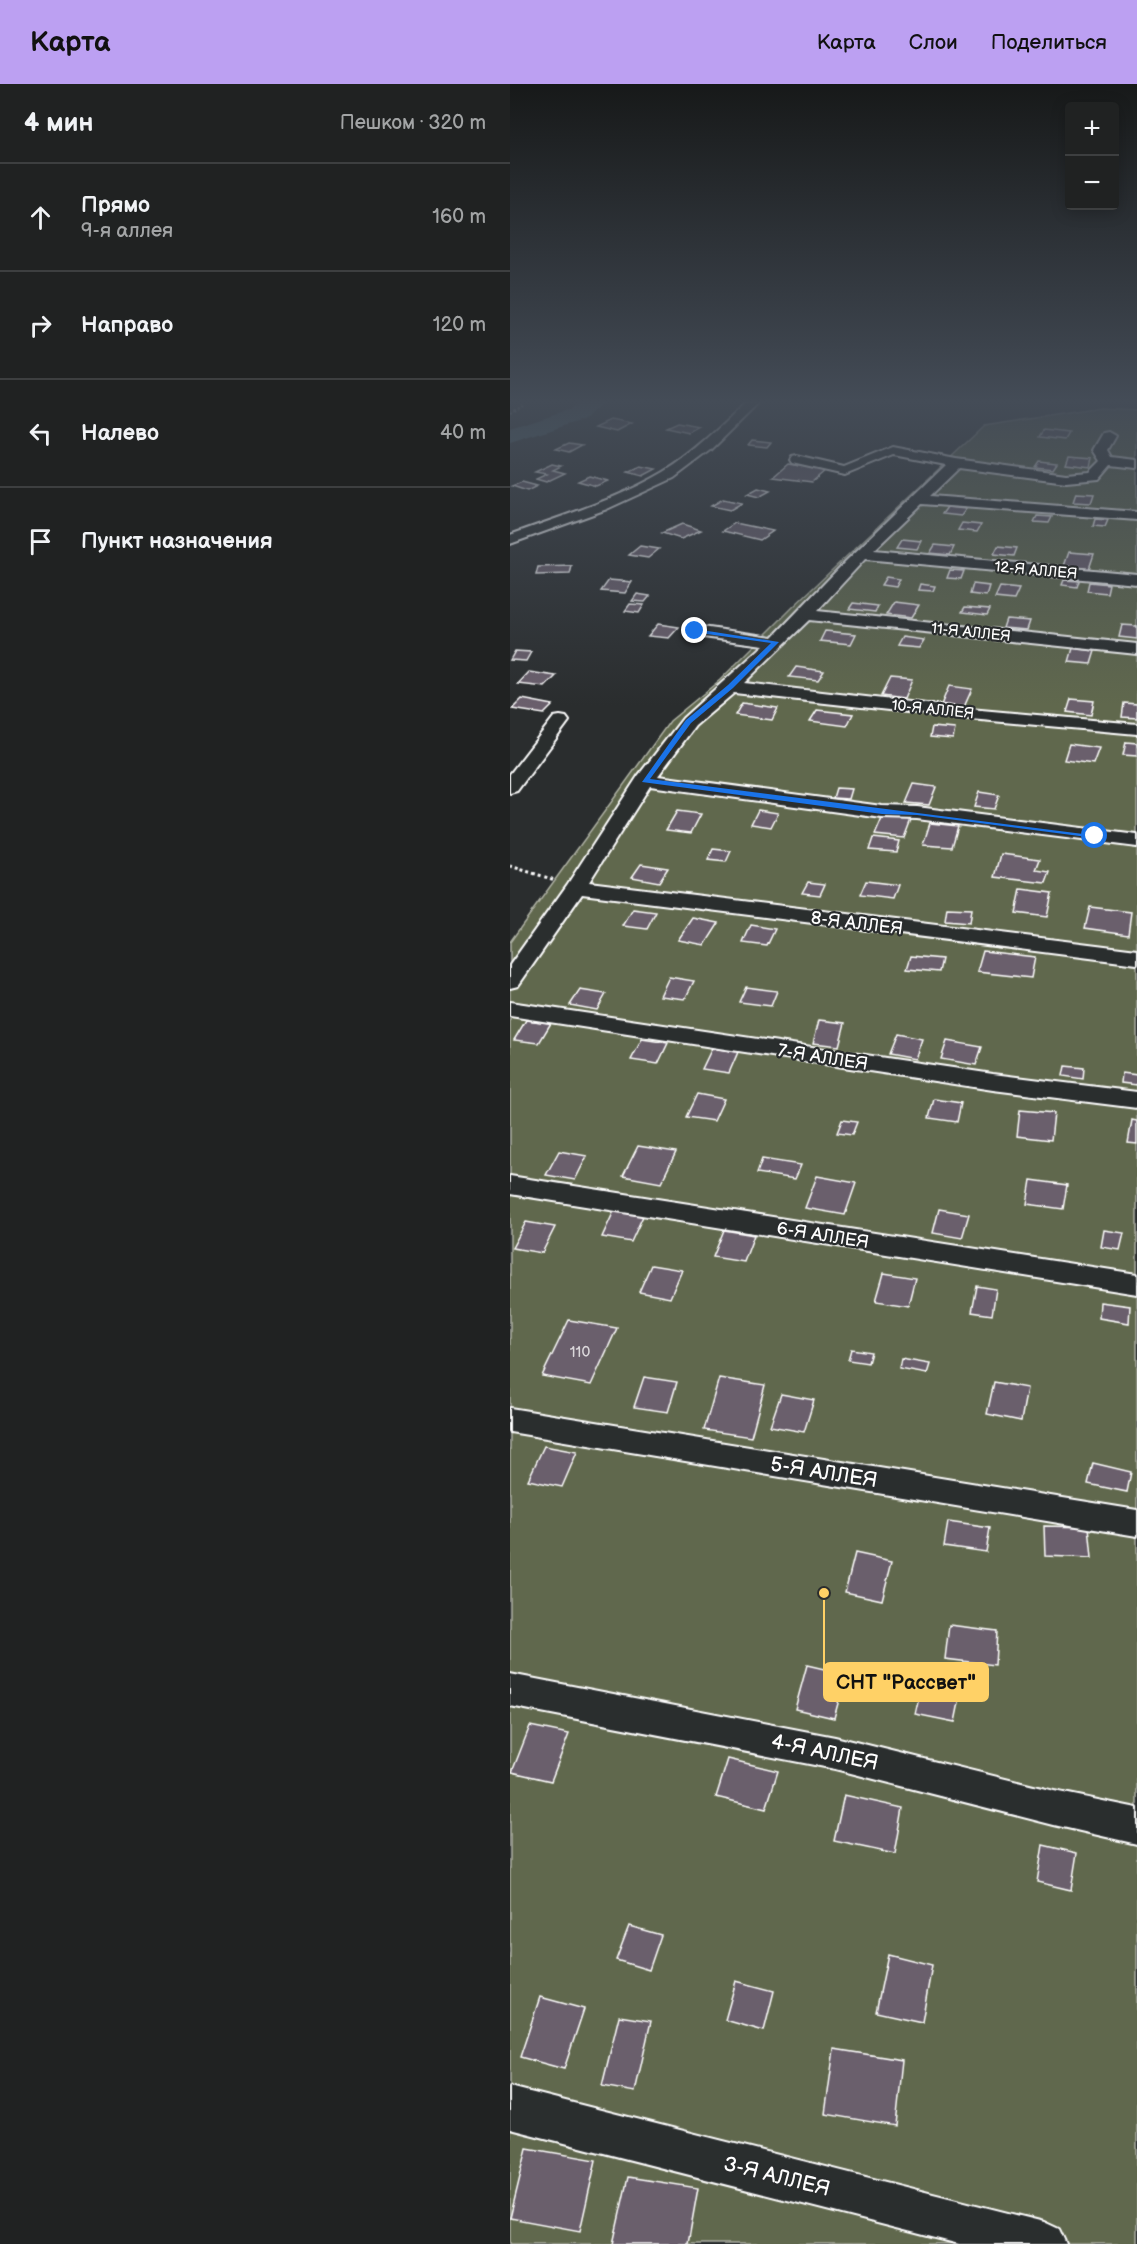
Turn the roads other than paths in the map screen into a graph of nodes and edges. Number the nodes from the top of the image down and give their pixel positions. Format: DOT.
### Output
graph roads {
  1 [pos="601,505"];
  2 [pos="912,505"];
  3 [pos="993,505"];
  4 [pos="1137,516"];
  5 [pos="510,540"];
  6 [pos="863,554"];
  7 [pos="1137,579"];
  8 [pos="805,615"];
  9 [pos="695,631"];
  10 [pos="776,642"];
  11 [pos="1137,649"];
  12 [pos="730,687"];
  13 [pos="560,721"];
  14 [pos="1137,729"];
  15 [pos="645,780"];
  16 [pos="510,787"];
  17 [pos="1137,841"];
  18 [pos="576,887"];
  19 [pos="1137,957"];
  20 [pos="510,981"];
  21 [pos="510,1009"];
  22 [pos="1137,1100"];
  23 [pos="510,1185"];
  24 [pos="1137,1284"];
  25 [pos="510,1420"];
  26 [pos="1137,1523"];
  27 [pos="510,1690"];
  28 [pos="1137,1826"];
  29 [pos="510,2108"];
  30 [pos="1044,2244"];
  1 -- 5 [label="street"];
  2 -- 6 [label="street"];
  3 -- 4 [label="street"];
  6 -- 7 [label="street, 12-Я АЛЛЕЯ"];
  6 -- 8 [label="street"];
  8 -- 10 [label="street"];
  8 -- 11 [label="street, 11-Я АЛЛЕЯ"];
  9 -- 10 [label="street"];
  10 -- 12 [label="street"];
  12 -- 14 [label="street, 10-Я АЛЛЕЯ"];
  12 -- 15 [label="street"];
  13 -- 16 [label="street"];
  15 -- 17 [label="street"];
  15 -- 18 [label="street"];
  18 -- 19 [label="street, 8-Я АЛЛЕЯ"];
  18 -- 20 [label="street"];
  21 -- 22 [label="street, 7-Я АЛЛЕЯ"];
  23 -- 24 [label="street, 6-Я АЛЛЕЯ"];
  25 -- 26 [label="street, 5-Я АЛЛЕЯ"];
  27 -- 28 [label="street, 4-Я АЛЛЕЯ"];
  29 -- 30 [label="street, 3-Я АЛЛЕЯ"];
}
